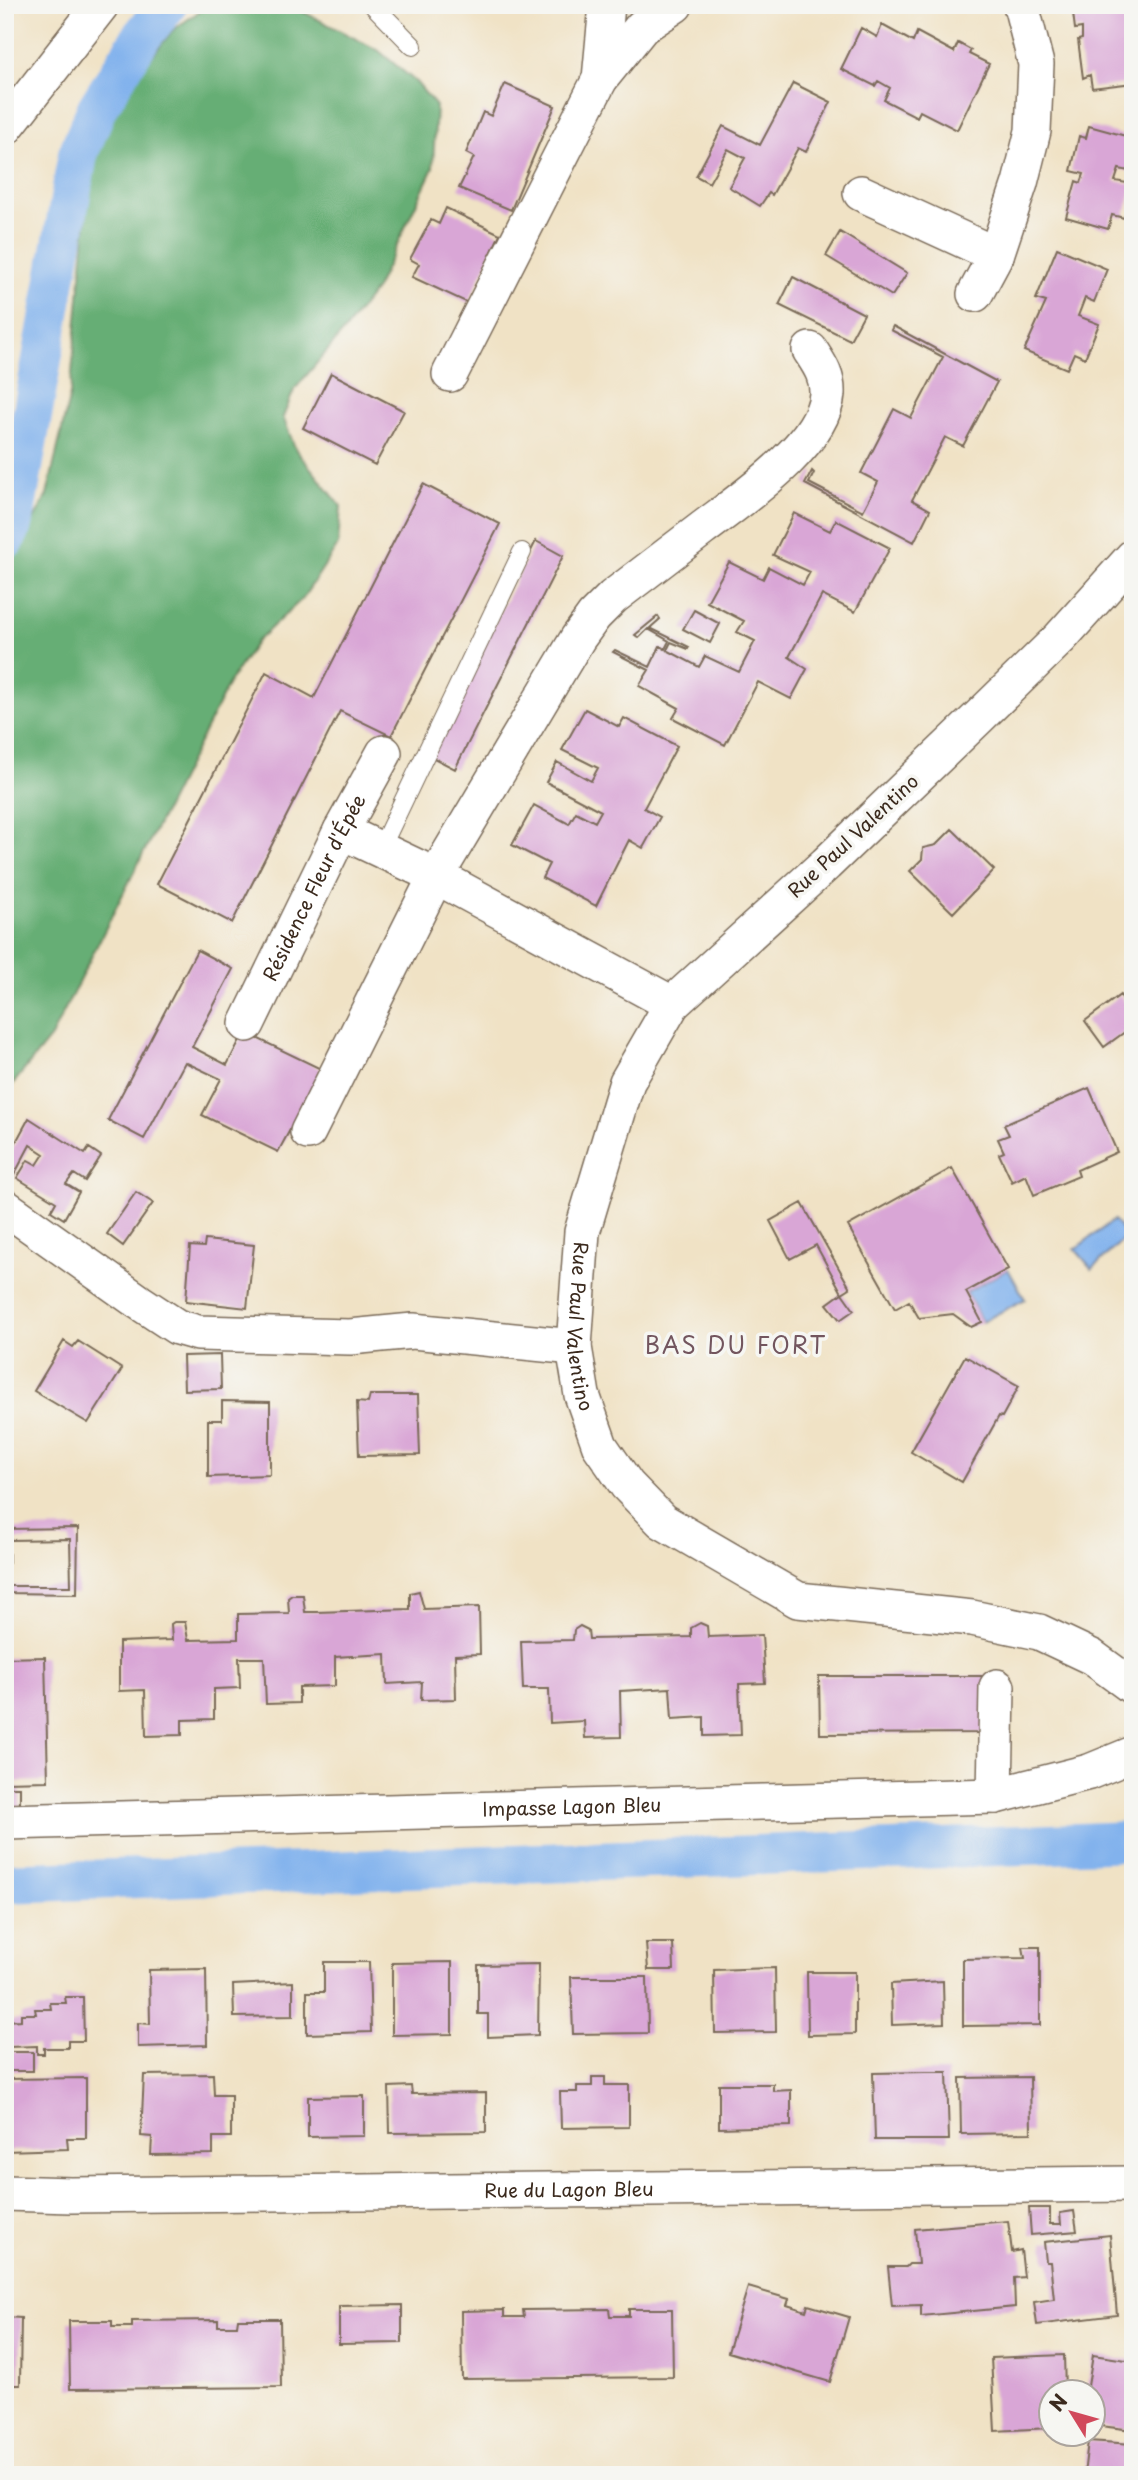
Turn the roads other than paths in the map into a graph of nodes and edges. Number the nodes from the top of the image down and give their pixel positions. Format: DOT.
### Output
graph roads {
  1 [pos="101,5"];
  2 [pos="373,5"];
  3 [pos="607,5"];
  4 [pos="675,5"];
  5 [pos="1021,5"];
  6 [pos="413,46"];
  7 [pos="600,79"];
  8 [pos="5,128"];
  9 [pos="861,193"];
  10 [pos="996,255"];
  11 [pos="975,294"];
  12 [pos="810,350"];
  13 [pos="450,374"];
  14 [pos="522,552"];
  15 [pos="1133,557"];
  16 [pos="384,753"];
  17 [pos="341,831"];
  18 [pos="380,850"];
  19 [pos="436,876"];
  20 [pos="672,1004"];
  21 [pos="247,1024"];
  22 [pos="308,1132"];
  23 [pos="5,1206"];
  24 [pos="574,1347"];
  25 [pos="997,1686"];
  26 [pos="1133,1687"];
  27 [pos="1133,1754"];
  28 [pos="995,1796"];
  29 [pos="5,1822"];
  30 [pos="1133,2184"];
  31 [pos="5,2193"];
  1 -- 8 [label="street"];
  2 -- 6 [label="lane"];
  3 -- 7 [label="street"];
  4 -- 7 [label="street"];
  5 -- 10 [label="street"];
  7 -- 13 [label="street"];
  9 -- 10 [label="street"];
  10 -- 11 [label="street"];
  12 -- 19 [label="street"];
  14 -- 18 [label="lane"];
  15 -- 20 [label="street, Rue Paul Valentino"];
  16 -- 17 [label="street, Résidence Fleur d'Épée"];
  17 -- 18 [label="street"];
  17 -- 21 [label="street, Résidence Fleur d'Épée"];
  18 -- 19 [label="street"];
  19 -- 20 [label="street"];
  19 -- 22 [label="street"];
  20 -- 24 [label="street, Rue Paul Valentino"];
  23 -- 24 [label="street"];
  24 -- 26 [label="street, Rue Paul Valentino"];
  25 -- 28 [label="street"];
  27 -- 28 [label="street, Impasse Lagon Bleu"];
  28 -- 29 [label="street, Impasse Lagon Bleu"];
  30 -- 31 [label="street, Rue du Lagon Bleu"];
}
